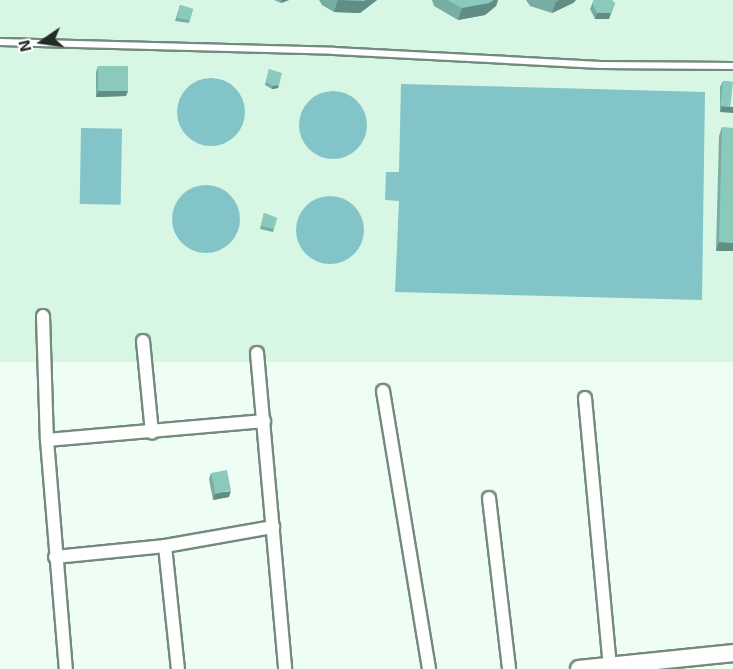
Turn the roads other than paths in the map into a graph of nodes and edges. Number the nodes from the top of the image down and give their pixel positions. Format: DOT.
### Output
graph roads {
  1 [pos="0,42"];
  2 [pos="733,66"];
  3 [pos="43,316"];
  4 [pos="143,341"];
  5 [pos="257,353"];
  6 [pos="383,391"];
  7 [pos="585,398"];
  8 [pos="264,422"];
  9 [pos="152,433"];
  10 [pos="47,440"];
  11 [pos="489,498"];
  12 [pos="273,527"];
  13 [pos="165,546"];
  14 [pos="55,557"];
  15 [pos="733,653"];
  16 [pos="684,663"];
  17 [pos="610,665"];
  18 [pos="66,669"];
  19 [pos="178,669"];
  20 [pos="285,669"];
  21 [pos="429,669"];
  22 [pos="509,669"];
  23 [pos="579,669"];
  1 -- 2 [label="lane"];
  3 -- 10 [label="street"];
  4 -- 9 [label="street"];
  5 -- 8 [label="street"];
  6 -- 21 [label="street"];
  7 -- 17 [label="street"];
  8 -- 9 [label="street"];
  8 -- 12 [label="street"];
  9 -- 10 [label="street"];
  10 -- 14 [label="street"];
  11 -- 22 [label="street"];
  12 -- 13 [label="street"];
  12 -- 20 [label="street"];
  13 -- 14 [label="street"];
  13 -- 19 [label="street"];
  14 -- 18 [label="street"];
  15 -- 16 [label="street"];
  16 -- 17 [label="street"];
  17 -- 23 [label="street"];
}
